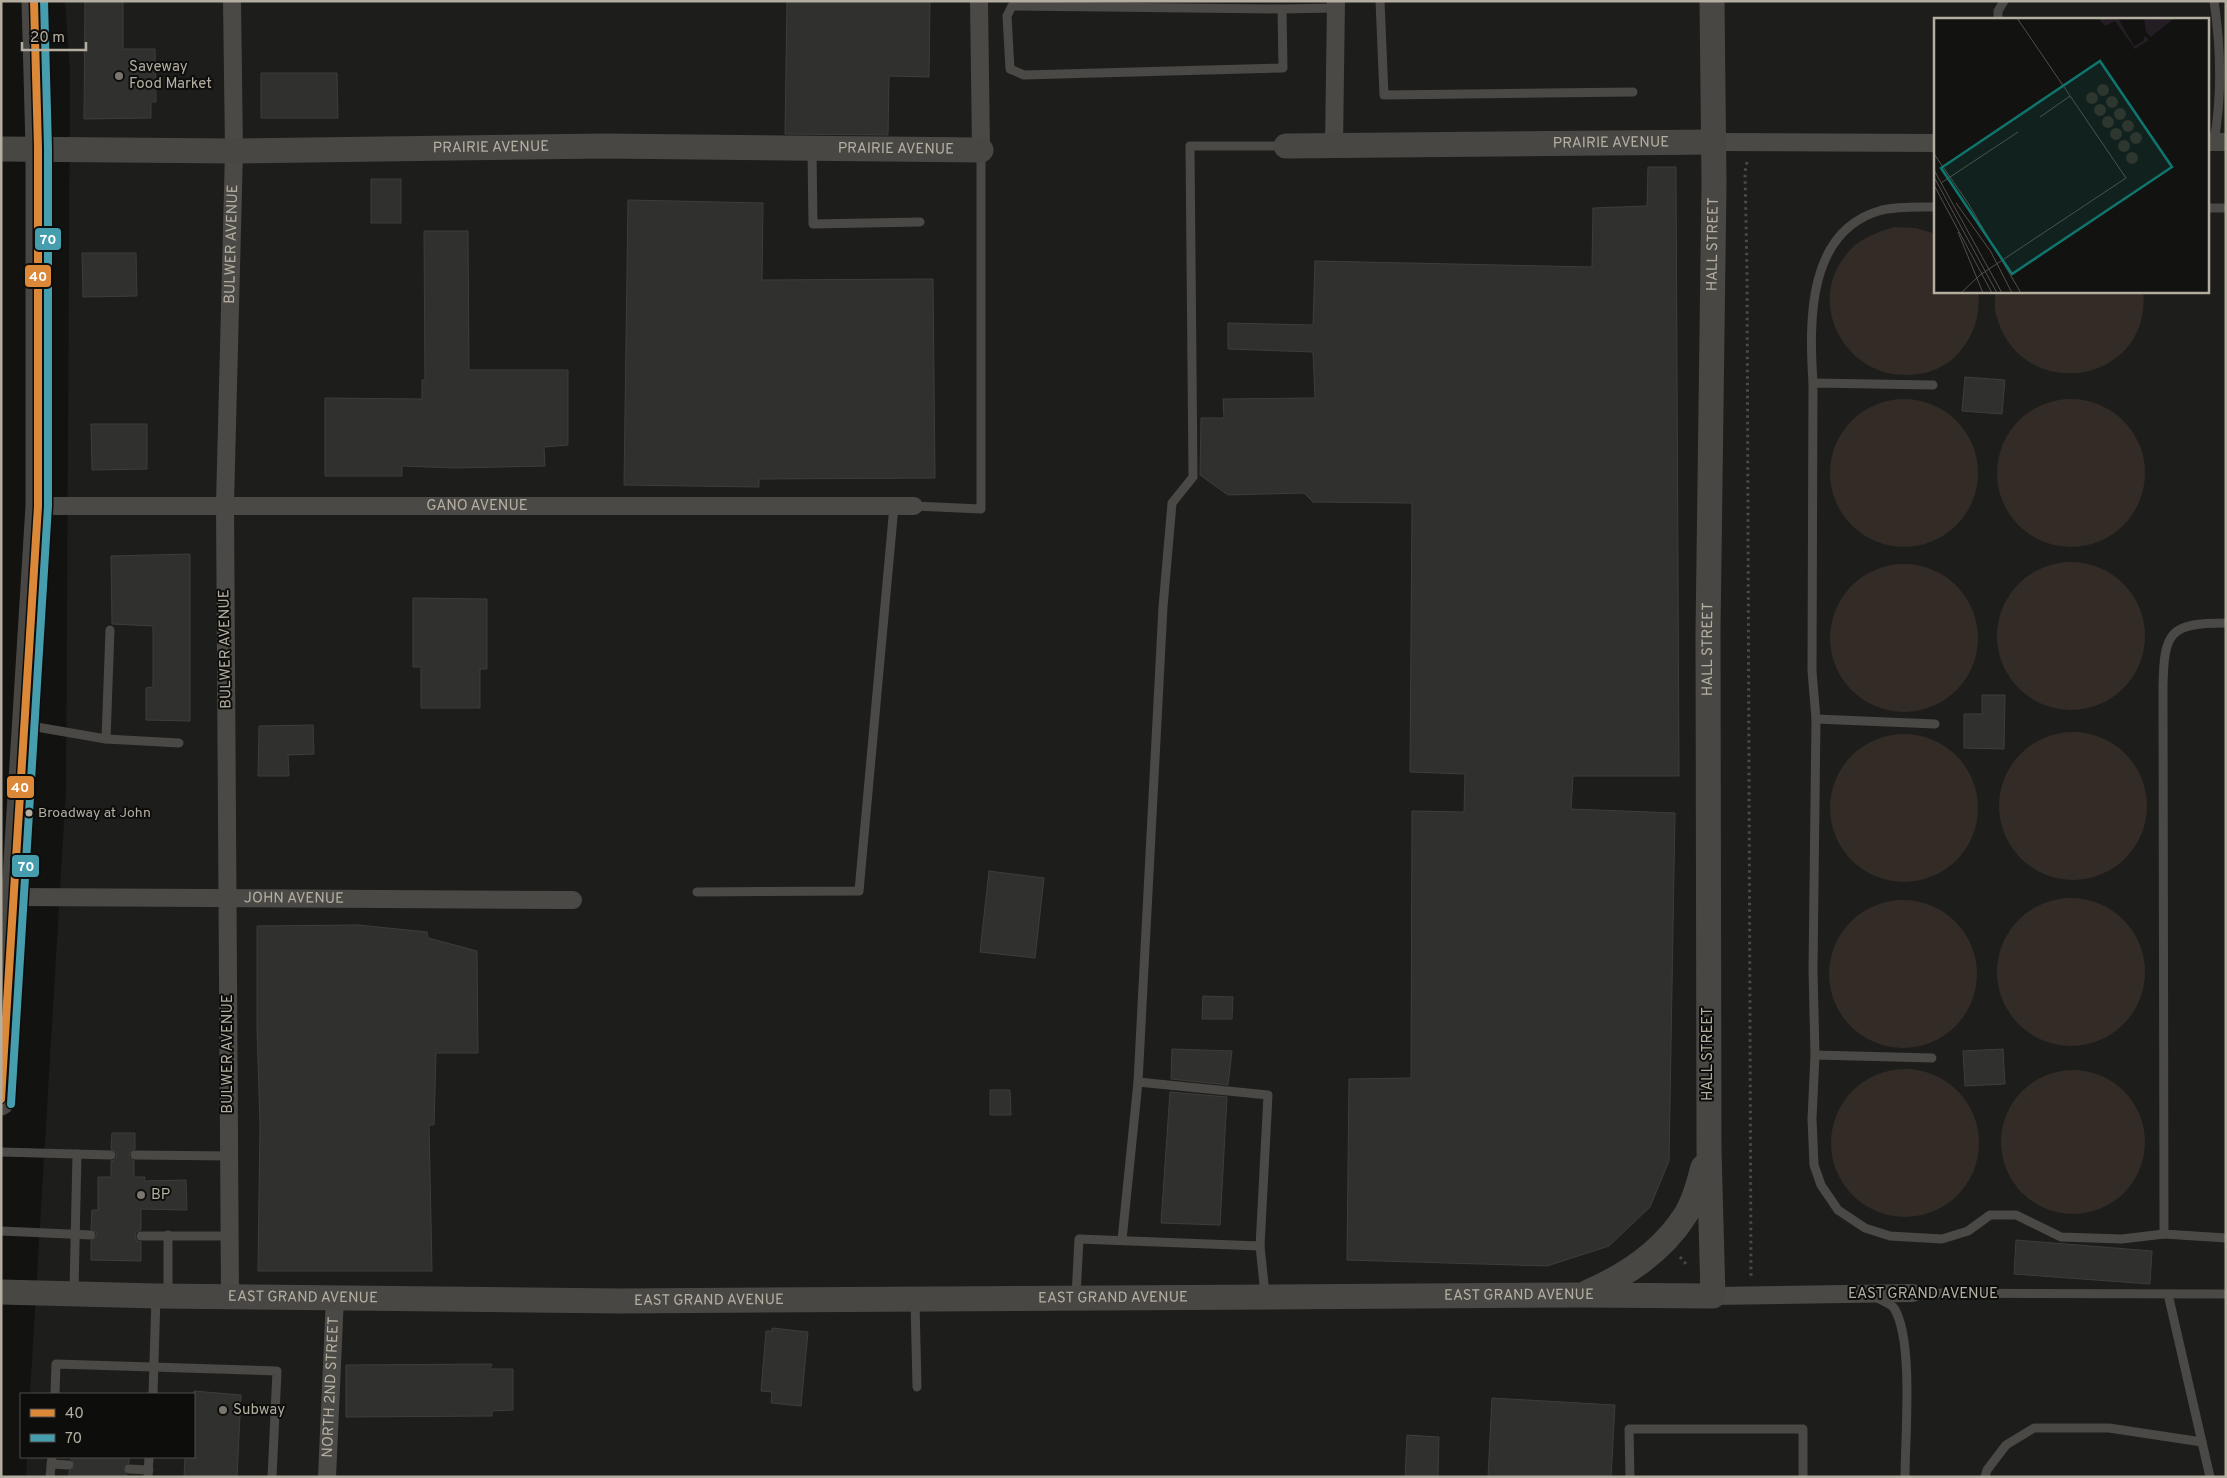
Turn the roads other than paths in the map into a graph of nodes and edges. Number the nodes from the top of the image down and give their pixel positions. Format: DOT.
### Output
graph roads {
  1 [pos="34,1"];
  2 [pos="232,1"];
  3 [pos="979,1"];
  4 [pos="1380,1"];
  5 [pos="1712,1"];
  6 [pos="2004,1"];
  7 [pos="2214,1"];
  8 [pos="1336,5"];
  9 [pos="1282,9"];
  10 [pos="1998,18"];
  11 [pos="1633,92"];
  12 [pos="1714,142"];
  13 [pos="2216,142"];
  14 [pos="1934,143"];
  15 [pos="1286,146"];
  16 [pos="1334,146"];
  17 [pos="38,148"];
  18 [pos="812,148"];
  19 [pos="1,149"];
  20 [pos="981,150"];
  21 [pos="234,151"];
  22 [pos="1934,208"];
  23 [pos="2210,208"];
  24 [pos="2226,208"];
  25 [pos="920,222"];
  26 [pos="1813,383"];
  27 [pos="1933,385"];
  28 [pos="225,504"];
  29 [pos="38,506"];
  30 [pos="894,506"];
  31 [pos="914,506"];
  32 [pos="2226,623"];
  33 [pos="110,630"];
  34 [pos="1816,718"];
  35 [pos="1935,724"];
  36 [pos="25,725"];
  37 [pos="106,738"];
  38 [pos="179,743"];
  39 [pos="697,892"];
  40 [pos="14,897"];
  41 [pos="228,898"];
  42 [pos="573,900"];
  43 [pos="1815,1055"];
  44 [pos="1932,1058"];
  45 [pos="1138,1082"];
  46 [pos="1,1103"];
  47 [pos="1708,1150"];
  48 [pos="1,1152"];
  49 [pos="77,1154"];
  50 [pos="111,1155"];
  51 [pos="134,1155"];
  52 [pos="229,1156"];
  53 [pos="1,1231"];
  54 [pos="75,1234"];
  55 [pos="2164,1234"];
  56 [pos="91,1235"];
  57 [pos="141,1236"];
  58 [pos="168,1236"];
  59 [pos="230,1236"];
  60 [pos="2226,1238"];
  61 [pos="1122,1240"];
  62 [pos="1260,1246"];
  63 [pos="1,1292"];
  64 [pos="1913,1293"];
  65 [pos="74,1294"];
  66 [pos="1870,1294"];
  67 [pos="2168,1294"];
  68 [pos="2226,1294"];
  69 [pos="1581,1295"];
  70 [pos="162,1296"];
  71 [pos="230,1296"];
  72 [pos="1713,1296"];
  73 [pos="1265,1297"];
  74 [pos="335,1298"];
  75 [pos="1076,1298"];
  76 [pos="916,1301"];
  77 [pos="155,1367"];
  78 [pos="917,1387"];
  79 [pos="55,1393"];
  80 [pos="153,1393"];
  81 [pos="2202,1442"];
  82 [pos="149,1458"];
  83 [pos="51,1460"];
  84 [pos="70,1465"];
  85 [pos="128,1469"];
  86 [pos="148,1473"];
  87 [pos="50,1477"];
  88 [pos="272,1477"];
  89 [pos="327,1477"];
  90 [pos="1630,1477"];
  91 [pos="1803,1477"];
  92 [pos="1905,1477"];
  93 [pos="1985,1477"];
  94 [pos="2210,1477"];
  1 -- 17 [label="main road"];
  2 -- 21 [label="street, BULWER AVENUE"];
  3 -- 20 [label="street"];
  4 -- 11 [label="lane"];
  5 -- 12 [label="main road, HALL STREET"];
  6 -- 10 [label="lane"];
  7 -- 13 [label="lane"];
  8 -- 9 [label="lane"];
  8 -- 16 [label="street"];
  9 -- 9 [label="lane"];
  12 -- 14 [label="street, PRAIRIE AVENUE"];
  12 -- 16 [label="main road, PRAIRIE AVENUE"];
  12 -- 47 [label="main road, HALL STREET"];
  15 -- 16 [label="main road, PRAIRIE AVENUE"];
  15 -- 45 [label="lane"];
  17 -- 19 [label="main road, PRAIRIE AVENUE"];
  17 -- 21 [label="main road, PRAIRIE AVENUE"];
  17 -- 29 [label="main road"];
  18 -- 20 [label="main road, PRAIRIE AVENUE"];
  18 -- 21 [label="main road, PRAIRIE AVENUE"];
  18 -- 25 [label="lane"];
  20 -- 31 [label="lane"];
  21 -- 28 [label="street, BULWER AVENUE"];
  22 -- 26 [label="lane"];
  23 -- 24 [label="lane"];
  26 -- 27 [label="lane"];
  26 -- 34 [label="lane"];
  28 -- 29 [label="street, GANO AVENUE"];
  28 -- 30 [label="street, GANO AVENUE"];
  28 -- 41 [label="street, BULWER AVENUE"];
  29 -- 36 [label="main road"];
  30 -- 31 [label="street, GANO AVENUE"];
  30 -- 39 [label="lane"];
  32 -- 55 [label="lane"];
  33 -- 37 [label="lane"];
  34 -- 35 [label="lane"];
  34 -- 43 [label="lane"];
  36 -- 37 [label="lane"];
  36 -- 40 [label="main road"];
  37 -- 38 [label="lane"];
  40 -- 41 [label="street, JOHN AVENUE"];
  40 -- 46 [label="main road"];
  41 -- 42 [label="street, JOHN AVENUE"];
  41 -- 52 [label="street, BULWER AVENUE"];
  43 -- 44 [label="lane"];
  43 -- 55 [label="lane"];
  45 -- 61 [label="lane"];
  45 -- 62 [label="lane"];
  47 -- 69 [label="main road"];
  47 -- 72 [label="main road, HALL STREET"];
  48 -- 49 [label="lane"];
  49 -- 50 [label="lane"];
  49 -- 54 [label="lane"];
  51 -- 52 [label="lane"];
  52 -- 59 [label="street, BULWER AVENUE"];
  53 -- 54 [label="lane"];
  54 -- 56 [label="lane"];
  54 -- 65 [label="lane"];
  55 -- 60 [label="lane"];
  57 -- 58 [label="lane"];
  58 -- 59 [label="lane"];
  58 -- 70 [label="lane"];
  59 -- 71 [label="street, BULWER AVENUE"];
  61 -- 62 [label="lane"];
  61 -- 75 [label="lane"];
  62 -- 73 [label="lane"];
  63 -- 65 [label="main road, EAST GRAND AVENUE"];
  64 -- 66 [label="street, EAST GRAND AVENUE"];
  64 -- 67 [label="lane, EAST GRAND AVENUE"];
  65 -- 70 [label="main road, EAST GRAND AVENUE"];
  66 -- 72 [label="street, EAST GRAND AVENUE"];
  66 -- 92 [label="lane"];
  67 -- 68 [label="lane, EAST GRAND AVENUE"];
  67 -- 81 [label="lane"];
  69 -- 72 [label="main road, EAST GRAND AVENUE"];
  69 -- 73 [label="main road, EAST GRAND AVENUE"];
  70 -- 71 [label="main road, EAST GRAND AVENUE"];
  70 -- 77 [label="lane"];
  71 -- 74 [label="main road, EAST GRAND AVENUE"];
  73 -- 75 [label="main road, EAST GRAND AVENUE"];
  74 -- 76 [label="main road, EAST GRAND AVENUE"];
  74 -- 89 [label="street, NORTH 2ND STREET"];
  75 -- 76 [label="main road, EAST GRAND AVENUE"];
  76 -- 78 [label="lane"];
  77 -- 79 [label="lane"];
  77 -- 80 [label="lane"];
  77 -- 88 [label="lane"];
  81 -- 93 [label="lane"];
  81 -- 94 [label="lane"];
  82 -- 86 [label="lane"];
  83 -- 84 [label="lane"];
  83 -- 87 [label="lane"];
  85 -- 86 [label="lane"];
  90 -- 91 [label="lane"];
}
